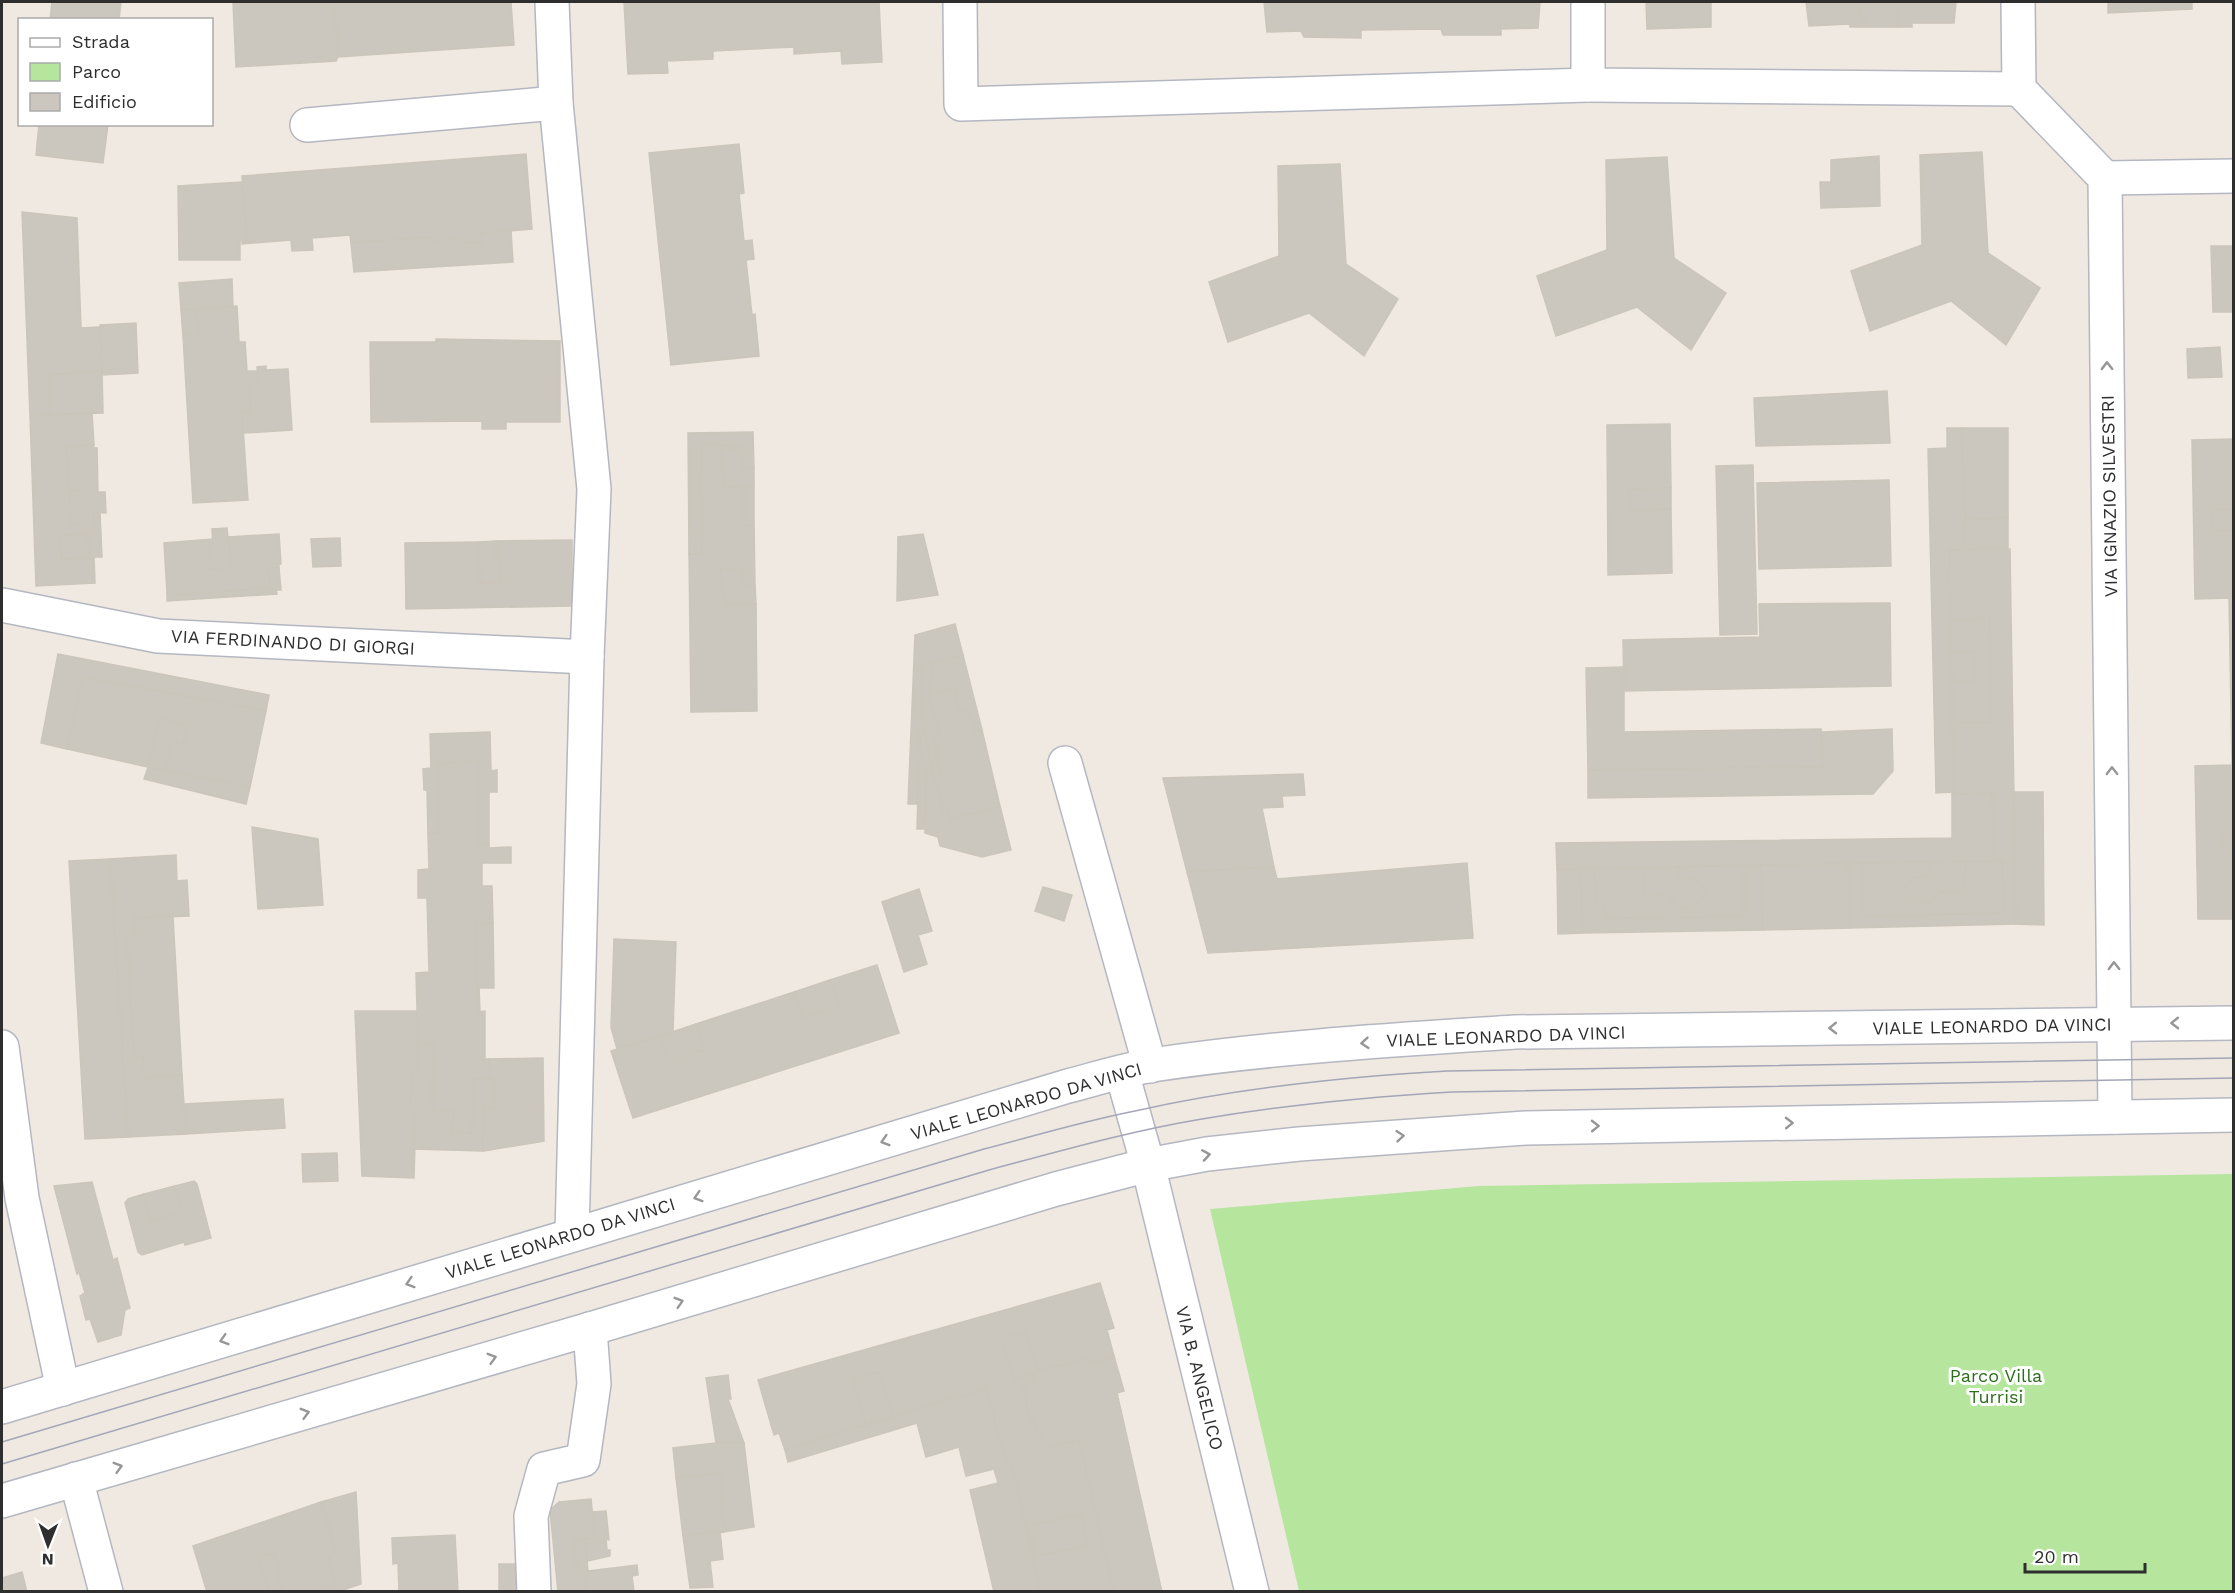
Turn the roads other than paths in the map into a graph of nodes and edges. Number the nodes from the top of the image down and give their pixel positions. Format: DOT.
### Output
graph roads {
  1 [pos="552,2"];
  2 [pos="960,2"];
  3 [pos="1588,2"];
  4 [pos="2018,2"];
  5 [pos="1588,85"];
  6 [pos="2019,89"];
  7 [pos="556,103"];
  8 [pos="307,125"];
  9 [pos="2234,176"];
  10 [pos="2105,178"];
  11 [pos="2,605"];
  12 [pos="587,657"];
  13 [pos="1065,763"];
  14 [pos="2234,1023"];
  15 [pos="2114,1024"];
  16 [pos="2,1047"];
  17 [pos="1136,1069"];
  18 [pos="2234,1115"];
  19 [pos="2115,1117"];
  20 [pos="1148,1165"];
  21 [pos="572,1234"];
  22 [pos="590,1329"];
  23 [pos="63,1389"];
  24 [pos="2,1407"];
  25 [pos="76,1479"];
  26 [pos="2,1502"];
  27 [pos="106,1592"];
  28 [pos="534,1592"];
  29 [pos="1252,1592"];
  1 -- 7 [label="street"];
  2 -- 5 [label="street"];
  3 -- 5 [label="street"];
  4 -- 6 [label="street"];
  5 -- 6 [label="street"];
  6 -- 10 [label="street"];
  7 -- 8 [label="street"];
  7 -- 12 [label="street"];
  9 -- 10 [label="street"];
  15 -- 10 [label="street, VIA IGNAZIO SILVESTRI, one-way"];
  11 -- 12 [label="street, VIA FERDINANDO DI GIORGI"];
  12 -- 21 [label="street"];
  13 -- 17 [label="street, VIA B. ANGELICO"];
  14 -- 15 [label="street, VIALE LEONARDO DA VINCI, one-way"];
  15 -- 17 [label="street, VIALE LEONARDO DA VINCI, one-way"];
  15 -- 19 [label="street, VIA IGNAZIO SILVESTRI"];
  16 -- 23 [label="street"];
  17 -- 20 [label="street, VIA B. ANGELICO"];
  17 -- 21 [label="street, VIALE LEONARDO DA VINCI, one-way"];
  18 -- 19 [label="street"];
  20 -- 19 [label="street, one-way"];
  22 -- 20 [label="street, one-way"];
  20 -- 29 [label="street, VIA B. ANGELICO"];
  21 -- 23 [label="street, VIALE LEONARDO DA VINCI, one-way"];
  25 -- 22 [label="street, one-way"];
  22 -- 28 [label="street"];
  23 -- 24 [label="street, VIALE LEONARDO DA VINCI"];
  25 -- 26 [label="street"];
  25 -- 27 [label="street"];
}
